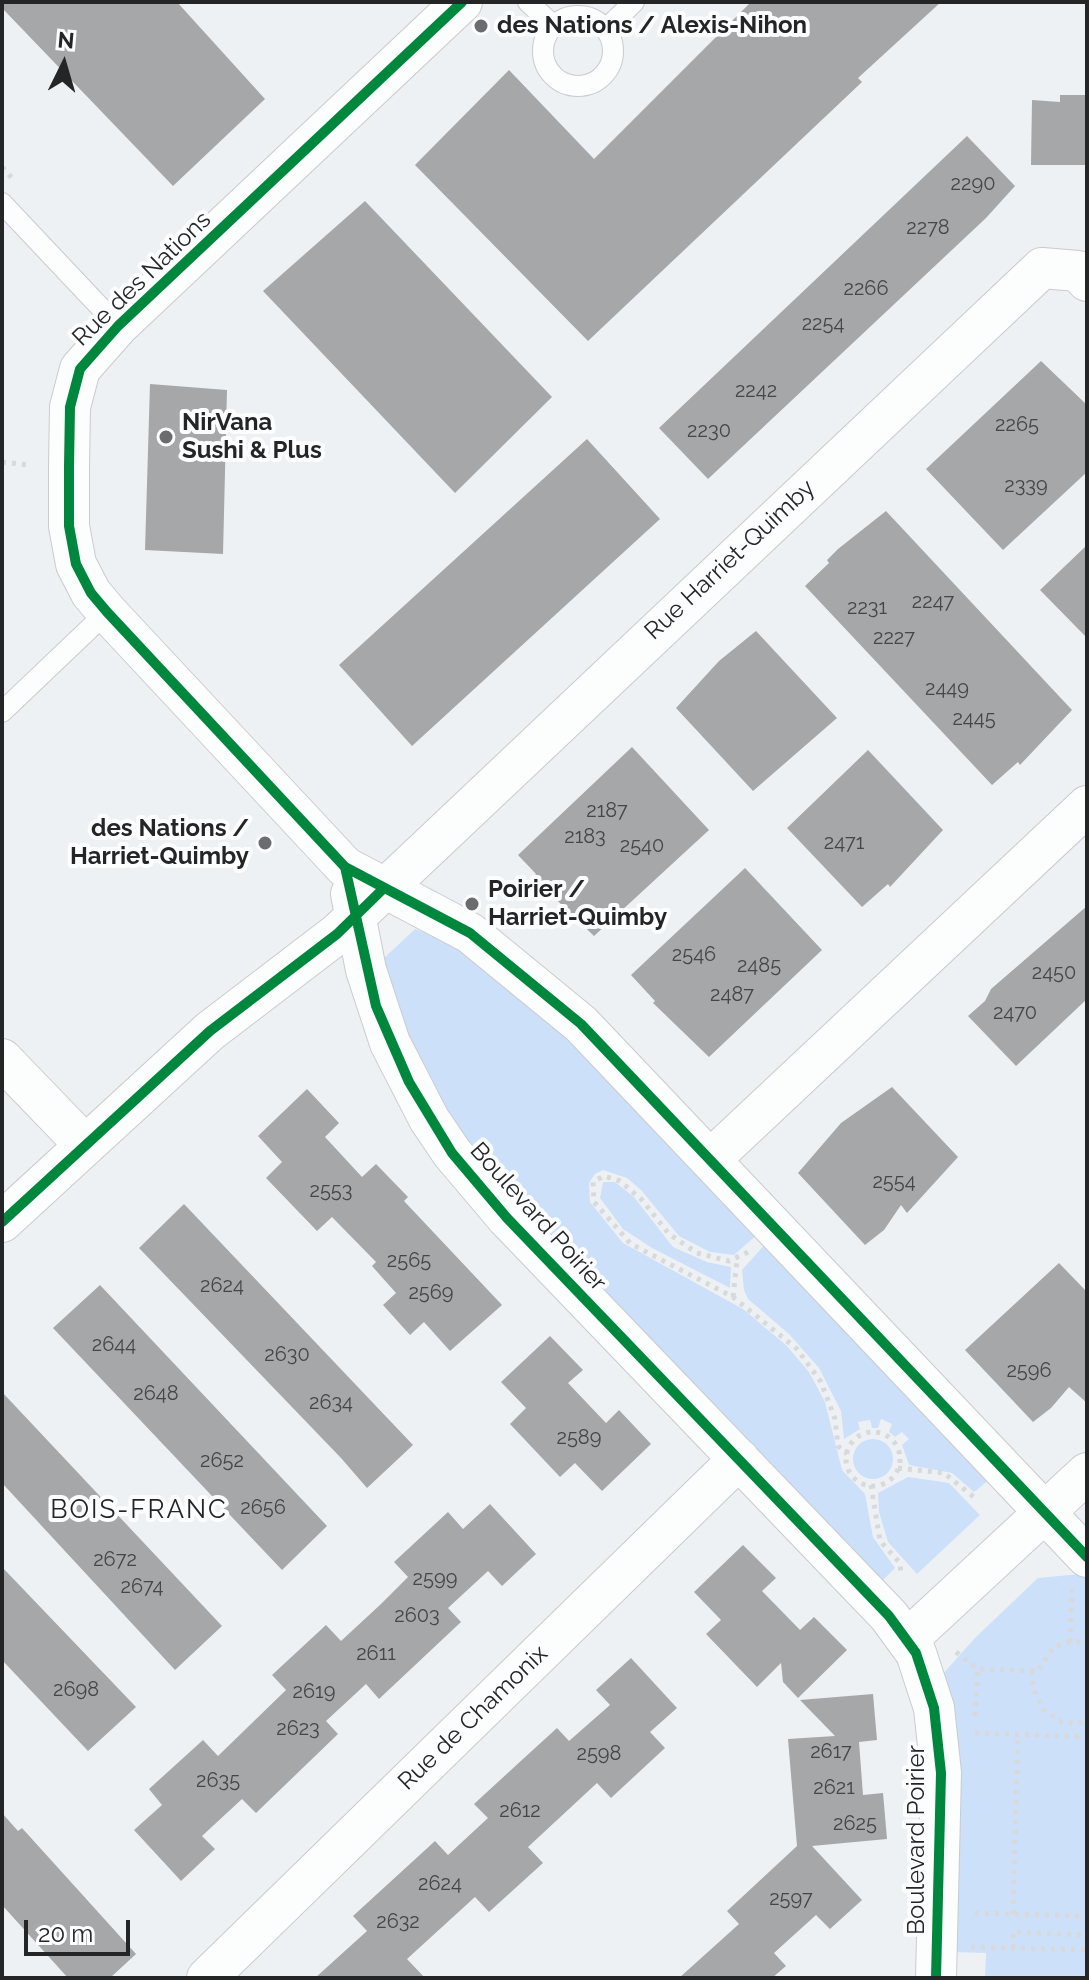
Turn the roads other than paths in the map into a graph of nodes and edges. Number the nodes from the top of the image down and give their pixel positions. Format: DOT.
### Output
graph roads {
  1 [pos="462,2"];
  2 [pos="528,2"];
  3 [pos="634,2"];
  4 [pos="554,26"];
  5 [pos="606,29"];
  6 [pos="2,203"];
  7 [pos="1087,281"];
  8 [pos="118,326"];
  9 [pos="107,612"];
  10 [pos="2,712"];
  11 [pos="1087,806"];
  12 [pos="345,867"];
  13 [pos="384,888"];
  14 [pos="355,915"];
  15 [pos="2,1059"];
  16 [pos="84,1144"];
  17 [pos="712,1158"];
  18 [pos="2,1222"];
  19 [pos="739,1459"];
  20 [pos="1087,1473"];
  21 [pos="1045,1514"];
  22 [pos="1079,1572"];
  23 [pos="908,1639"];
  24 [pos="207,1978"];
  25 [pos="936,1978"];
  1 -- 8 [label="street, Rue des Nations"];
  2 -- 4 [label="lane"];
  3 -- 5 [label="lane"];
  4 -- 5 [label="lane"];
  4 -- 5 [label="lane"];
  6 -- 8 [label="lane"];
  7 -- 13 [label="street, Rue Harriet-Quimby"];
  8 -- 9 [label="street, Rue des Nations"];
  9 -- 10 [label="lane"];
  9 -- 12 [label="street, Rue des Nations"];
  11 -- 17 [label="street"];
  12 -- 13 [label="street"];
  12 -- 14 [label="street, Boulevard Poirier"];
  13 -- 14 [label="street, Rue Harriet-Quimby"];
  13 -- 17 [label="street"];
  14 -- 16 [label="street, Rue Harriet-Quimby"];
  14 -- 19 [label="street, Boulevard Poirier"];
  15 -- 16 [label="street"];
  16 -- 18 [label="street, Rue Harriet-Quimby"];
  17 -- 21 [label="street"];
  19 -- 23 [label="street, Boulevard Poirier"];
  19 -- 24 [label="street, Rue de Chamonix"];
  20 -- 21 [label="street"];
  21 -- 22 [label="street"];
  21 -- 23 [label="street"];
  23 -- 25 [label="street, Boulevard Poirier"];
}
